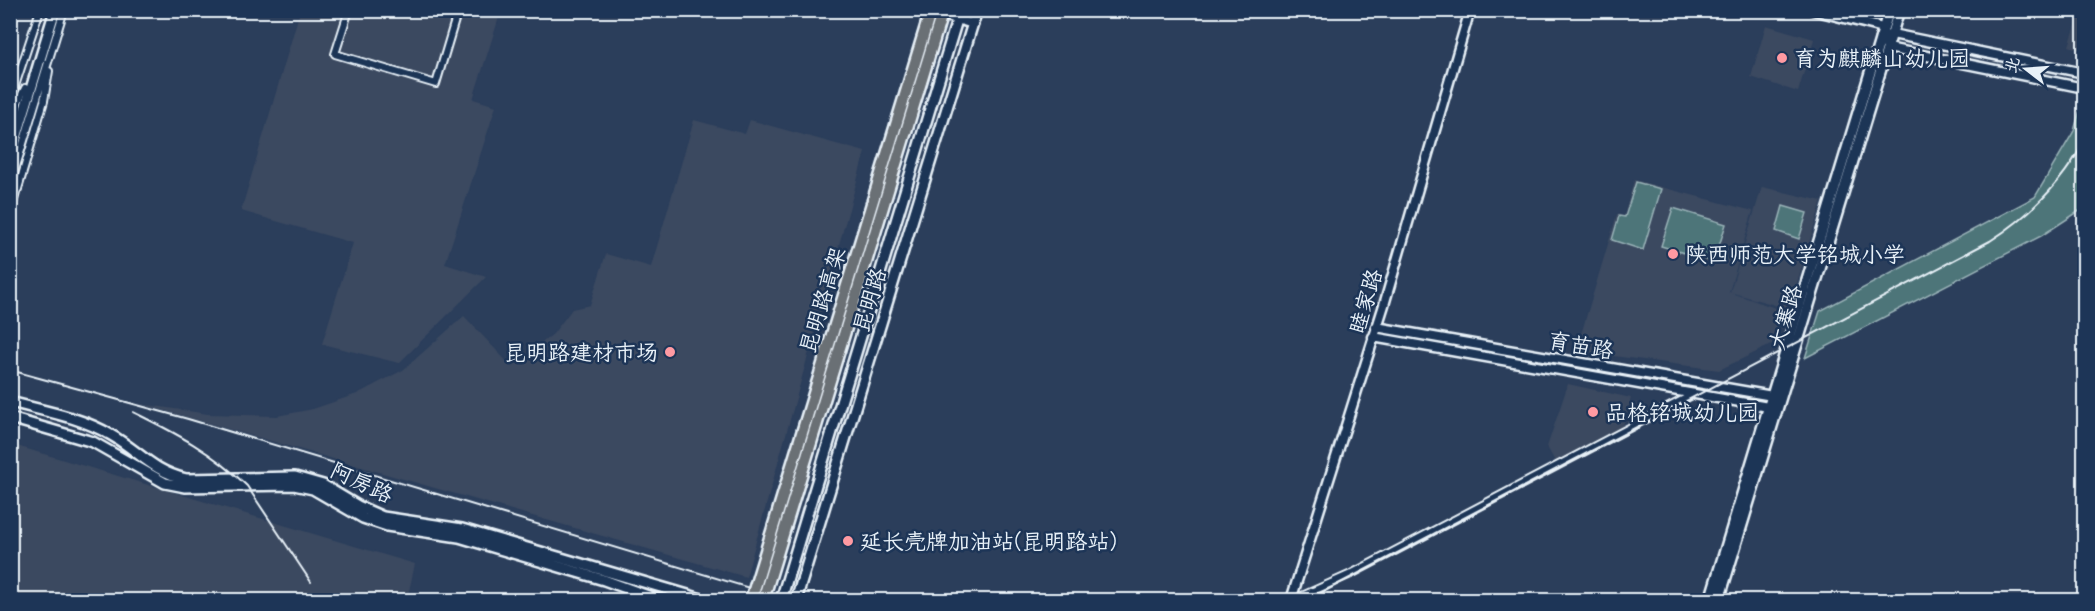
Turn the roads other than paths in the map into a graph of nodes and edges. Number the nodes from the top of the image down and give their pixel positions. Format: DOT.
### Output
graph roads {
  1 [pos="40,10"];
  2 [pos="49,10"];
  3 [pos="56,10"];
  4 [pos="64,10"];
  5 [pos="349,10"];
  6 [pos="458,10"];
  7 [pos="930,10"];
  8 [pos="943,10"];
  9 [pos="977,10"];
  10 [pos="1470,10"];
  11 [pos="1813,10"];
  12 [pos="1889,10"];
  13 [pos="1899,10"];
  14 [pos="959,15"];
  15 [pos="973,24"];
  16 [pos="1888,31"];
  17 [pos="1880,39"];
  18 [pos="1887,48"];
  19 [pos="51,54"];
  20 [pos="2085,73"];
  21 [pos="35,79"];
  22 [pos="25,88"];
  23 [pos="2085,88"];
  24 [pos="12,89"];
  25 [pos="10,101"];
  26 [pos="10,118"];
  27 [pos="10,138"];
  28 [pos="24,142"];
  29 [pos="21,153"];
  30 [pos="10,158"];
  31 [pos="10,186"];
  32 [pos="18,189"];
  33 [pos="10,214"];
  34 [pos="1376,327"];
  35 [pos="1373,337"];
  36 [pos="1695,393"];
  37 [pos="1777,397"];
  38 [pos="10,402"];
  39 [pos="1773,407"];
  40 [pos="10,418"];
  41 [pos="659,600"];
  42 [pos="705,600"];
  43 [pos="751,600"];
  44 [pos="763,600"];
  45 [pos="781,600"];
  46 [pos="796,600"];
  47 [pos="1292,600"];
  48 [pos="1710,600"];
  49 [pos="1719,600"];
  1 -- 24 [label="street"];
  2 -- 22 [label="main road"];
  3 -- 21 [label="main road"];
  4 -- 19 [label="street"];
  5 -- 6 [label="street"];
  7 -- 14 [label="street"];
  7 -- 43 [label="highway, 昆明路高架, bridge"];
  8 -- 44 [label="highway, 昆明路高架, bridge"];
  9 -- 15 [label="main road, 昆明路"];
  10 -- 34 [label="street, 睦家路"];
  11 -- 16 [label="street"];
  12 -- 16 [label="main road, 大寨路"];
  13 -- 16 [label="main road, 大寨路"];
  14 -- 15 [label="street"];
  14 -- 45 [label="main road, 昆明路"];
  15 -- 46 [label="main road, 昆明路"];
  16 -- 17 [label="main road, 大寨路"];
  16 -- 18 [label="main road, 大寨路"];
  16 -- 20 [label="street"];
  17 -- 18 [label="street"];
  17 -- 37 [label="main road, 大寨路"];
  18 -- 23 [label="street"];
  18 -- 37 [label="main road, 大寨路"];
  19 -- 28 [label="street"];
  19 -- 32 [label="street"];
  21 -- 28 [label="street"];
  21 -- 30 [label="main road"];
  22 -- 26 [label="street"];
  22 -- 27 [label="main road"];
  24 -- 25 [label="street"];
  28 -- 29 [label="street"];
  29 -- 31 [label="street"];
  29 -- 32 [label="street"];
  32 -- 33 [label="street"];
  34 -- 35 [label="street, 睦家路"];
  34 -- 37 [label="street, 育苗路"];
  35 -- 36 [label="street, 育苗路"];
  35 -- 47 [label="street, 睦家路"];
  36 -- 39 [label="street, 育苗路"];
  36 -- 47 [label="street"];
  37 -- 39 [label="main road, 大寨路"];
  38 -- 42 [label="main road, 阿房路"];
  39 -- 48 [label="main road, 大寨路"];
  39 -- 49 [label="main road, 大寨路"];
  40 -- 41 [label="main road, 阿房路"];
}
